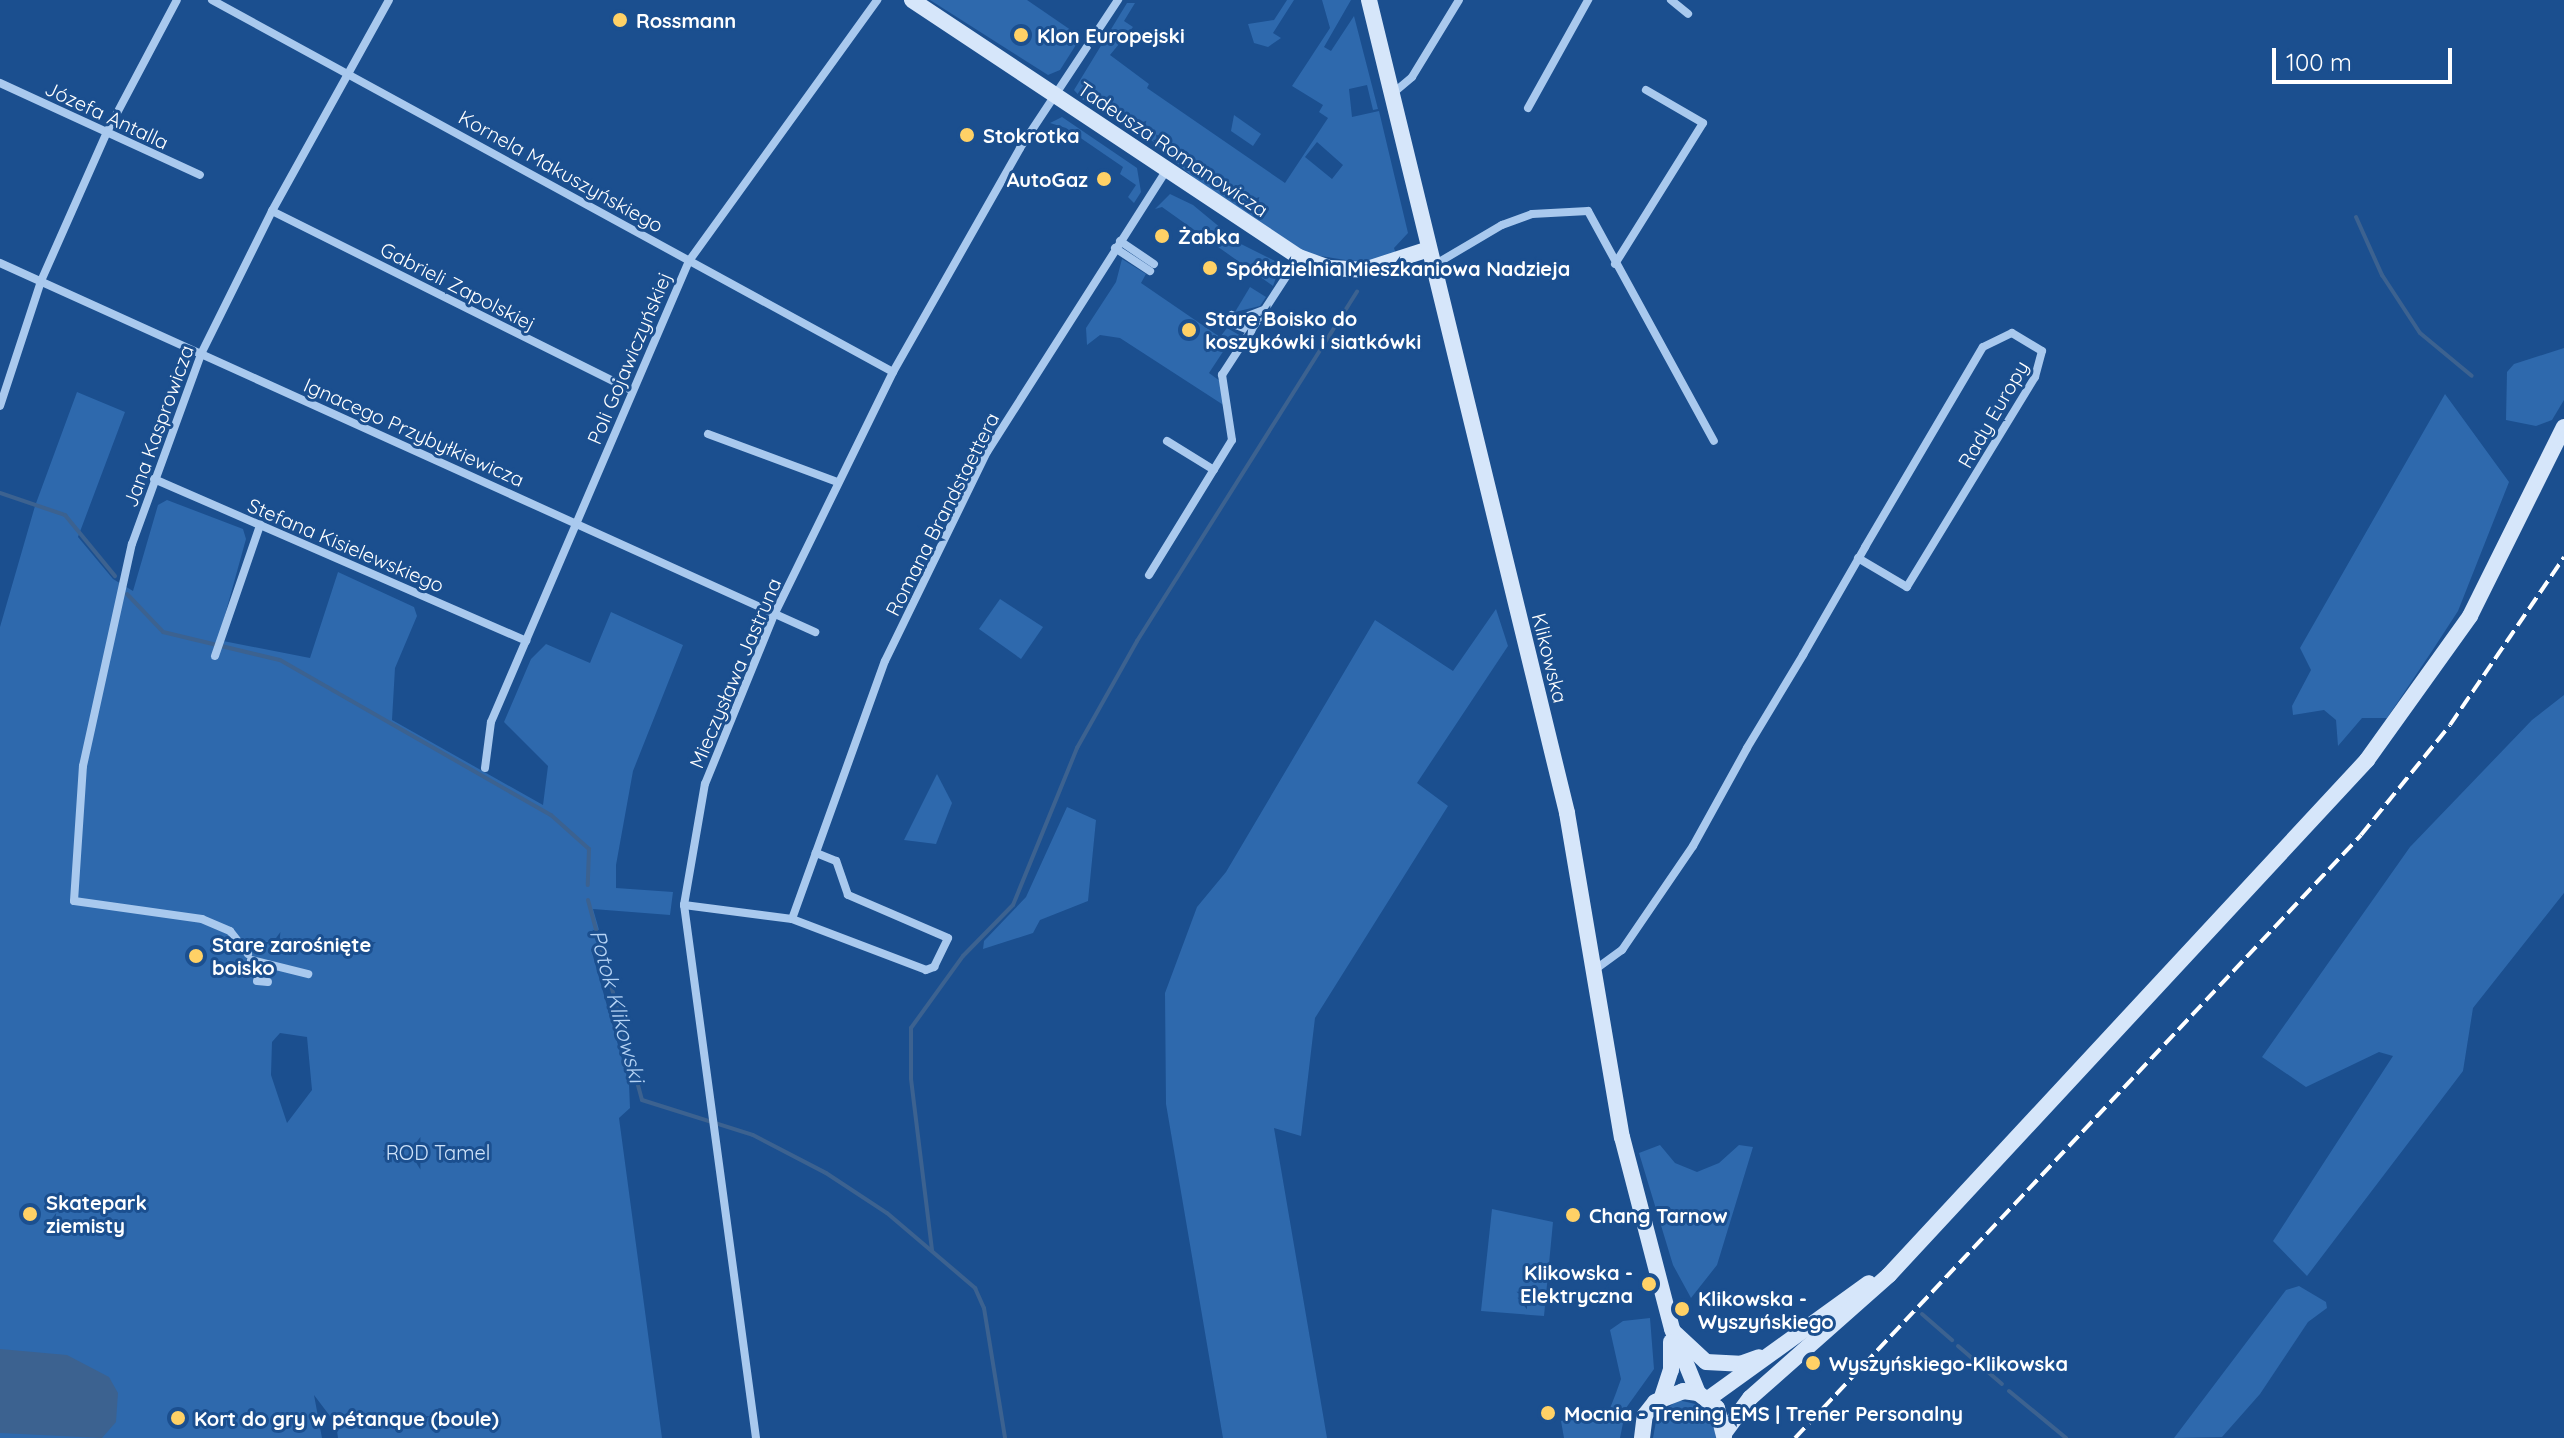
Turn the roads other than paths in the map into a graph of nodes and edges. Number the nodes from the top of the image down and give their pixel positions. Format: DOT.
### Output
graph roads {
  1 [pos="177,0"];
  2 [pos="212,0"];
  3 [pos="389,0"];
  4 [pos="877,0"];
  5 [pos="912,0"];
  6 [pos="1118,0"];
  7 [pos="1369,0"];
  8 [pos="1459,0"];
  9 [pos="1588,0"];
  10 [pos="1671,0"];
  11 [pos="1688,14"];
  12 [pos="348,70"];
  13 [pos="0,83"];
  14 [pos="1646,90"];
  15 [pos="1392,94"];
  16 [pos="1056,95"];
  17 [pos="1528,108"];
  18 [pos="107,132"];
  19 [pos="1167,169"];
  20 [pos="200,175"];
  21 [pos="272,211"];
  22 [pos="1117,245"];
  23 [pos="1299,257"];
  24 [pos="1432,257"];
  25 [pos="689,261"];
  26 [pos="0,263"];
  27 [pos="1615,264"];
  28 [pos="1152,267"];
  29 [pos="41,281"];
  30 [pos="1265,309"];
  31 [pos="1251,331"];
  32 [pos="201,354"];
  33 [pos="893,372"];
  34 [pos="631,390"];
  35 [pos="0,406"];
  36 [pos="2564,427"];
  37 [pos="708,434"];
  38 [pos="1167,441"];
  39 [pos="1714,441"];
  40 [pos="1214,470"];
  41 [pos="154,479"];
  42 [pos="837,482"];
  43 [pos="575,522"];
  44 [pos="260,525"];
  45 [pos="1858,558"];
  46 [pos="1149,575"];
  47 [pos="774,615"];
  48 [pos="815,632"];
  49 [pos="526,641"];
  50 [pos="216,654"];
  51 [pos="485,768"];
  52 [pos="816,853"];
  53 [pos="684,905"];
  54 [pos="792,919"];
  55 [pos="1593,972"];
  56 [pos="308,974"];
  57 [pos="257,981"];
  58 [pos="268,982"];
  59 [pos="1912,1251"];
  60 [pos="1672,1329"];
  61 [pos="1779,1347"];
  62 [pos="1703,1396"];
  63 [pos="1662,1397"];
  64 [pos="1725,1435"];
  65 [pos="756,1438"];
  66 [pos="1642,1438"];
  1 -- 18 [label="street"];
  2 -- 12 [label="street, Kornela Makuszyńskiego"];
  3 -- 12 [label="street, Jana Kasprowicza"];
  4 -- 25 [label="street, Poli Gojawiczyńskiej"];
  5 -- 16 [label="street, Tadeusza Romanowicza"];
  6 -- 16 [label="street, Mieczysława Jastruna"];
  7 -- 15 [label="street, Klikowska"];
  8 -- 15 [label="street"];
  9 -- 17 [label="street"];
  10 -- 11 [label="street"];
  12 -- 21 [label="street, Jana Kasprowicza"];
  12 -- 25 [label="street, Kornela Makuszyńskiego"];
  13 -- 18 [label="street, Józefa Antalla"];
  14 -- 27 [label="street"];
  15 -- 24 [label="street, Klikowska"];
  16 -- 19 [label="street, Tadeusza Romanowicza"];
  16 -- 33 [label="street, Mieczysława Jastruna"];
  18 -- 20 [label="street, Józefa Antalla"];
  18 -- 29 [label="street"];
  19 -- 22 [label="street, Romana Brandstaettera"];
  19 -- 23 [label="street, Tadeusza Romanowicza"];
  21 -- 32 [label="street, Jana Kasprowicza"];
  21 -- 34 [label="street, Gabrieli Zapolskiej"];
  22 -- 28 [label="street"];
  22 -- 52 [label="street, Romana Brandstaettera"];
  23 -- 24 [label="street, Tadeusza Romanowicza"];
  23 -- 30 [label="street"];
  24 -- 27 [label="street"];
  24 -- 55 [label="street, Klikowska"];
  25 -- 33 [label="street, Kornela Makuszyńskiego"];
  25 -- 34 [label="street, Poli Gojawiczyńskiej"];
  26 -- 29 [label="street, Ignacego Przybyłkiewicza"];
  27 -- 39 [label="street"];
  29 -- 32 [label="street, Ignacego Przybyłkiewicza"];
  29 -- 35 [label="street"];
  30 -- 31 [label="street"];
  30 -- 31 [label="street"];
  31 -- 40 [label="street"];
  32 -- 41 [label="street, Jana Kasprowicza"];
  32 -- 43 [label="street, Ignacego Przybyłkiewicza"];
  33 -- 42 [label="street, Mieczysława Jastruna"];
  34 -- 43 [label="street, Poli Gojawiczyńskiej"];
  36 -- 59 [label="street"];
  37 -- 42 [label="street"];
  38 -- 40 [label="street"];
  40 -- 46 [label="street"];
  41 -- 44 [label="street, Stefana Kisielewskiego"];
  41 -- 56 [label="street, Jana Kasprowicza"];
  42 -- 47 [label="street, Mieczysława Jastruna"];
  43 -- 47 [label="street, Ignacego Przybyłkiewicza"];
  43 -- 49 [label="street, Poli Gojawiczyńskiej"];
  44 -- 49 [label="street, Stefana Kisielewskiego"];
  44 -- 50 [label="street"];
  45 -- 45 [label="street, Rady Europy"];
  45 -- 55 [label="street, Rady Europy"];
  47 -- 48 [label="street, Ignacego Przybyłkiewicza"];
  47 -- 53 [label="street, Mieczysława Jastruna"];
  49 -- 51 [label="street, Poli Gojawiczyńskiej"];
  52 -- 54 [label="street, Romana Brandstaettera"];
  52 -- 54 [label="street"];
  53 -- 54 [label="street"];
  53 -- 65 [label="street, Mieczysława Jastruna"];
  55 -- 60 [label="street, Klikowska"];
  57 -- 58 [label="street"];
  59 -- 61 [label="street"];
  59 -- 64 [label="street"];
  60 -- 61 [label="street"];
  60 -- 62 [label="street, Klikowska"];
  60 -- 63 [label="street, Klikowska"];
  61 -- 62 [label="street"];
  62 -- 63 [label="street"];
  62 -- 64 [label="street, Klikowska"];
  63 -- 66 [label="street, Klikowska"];
}
